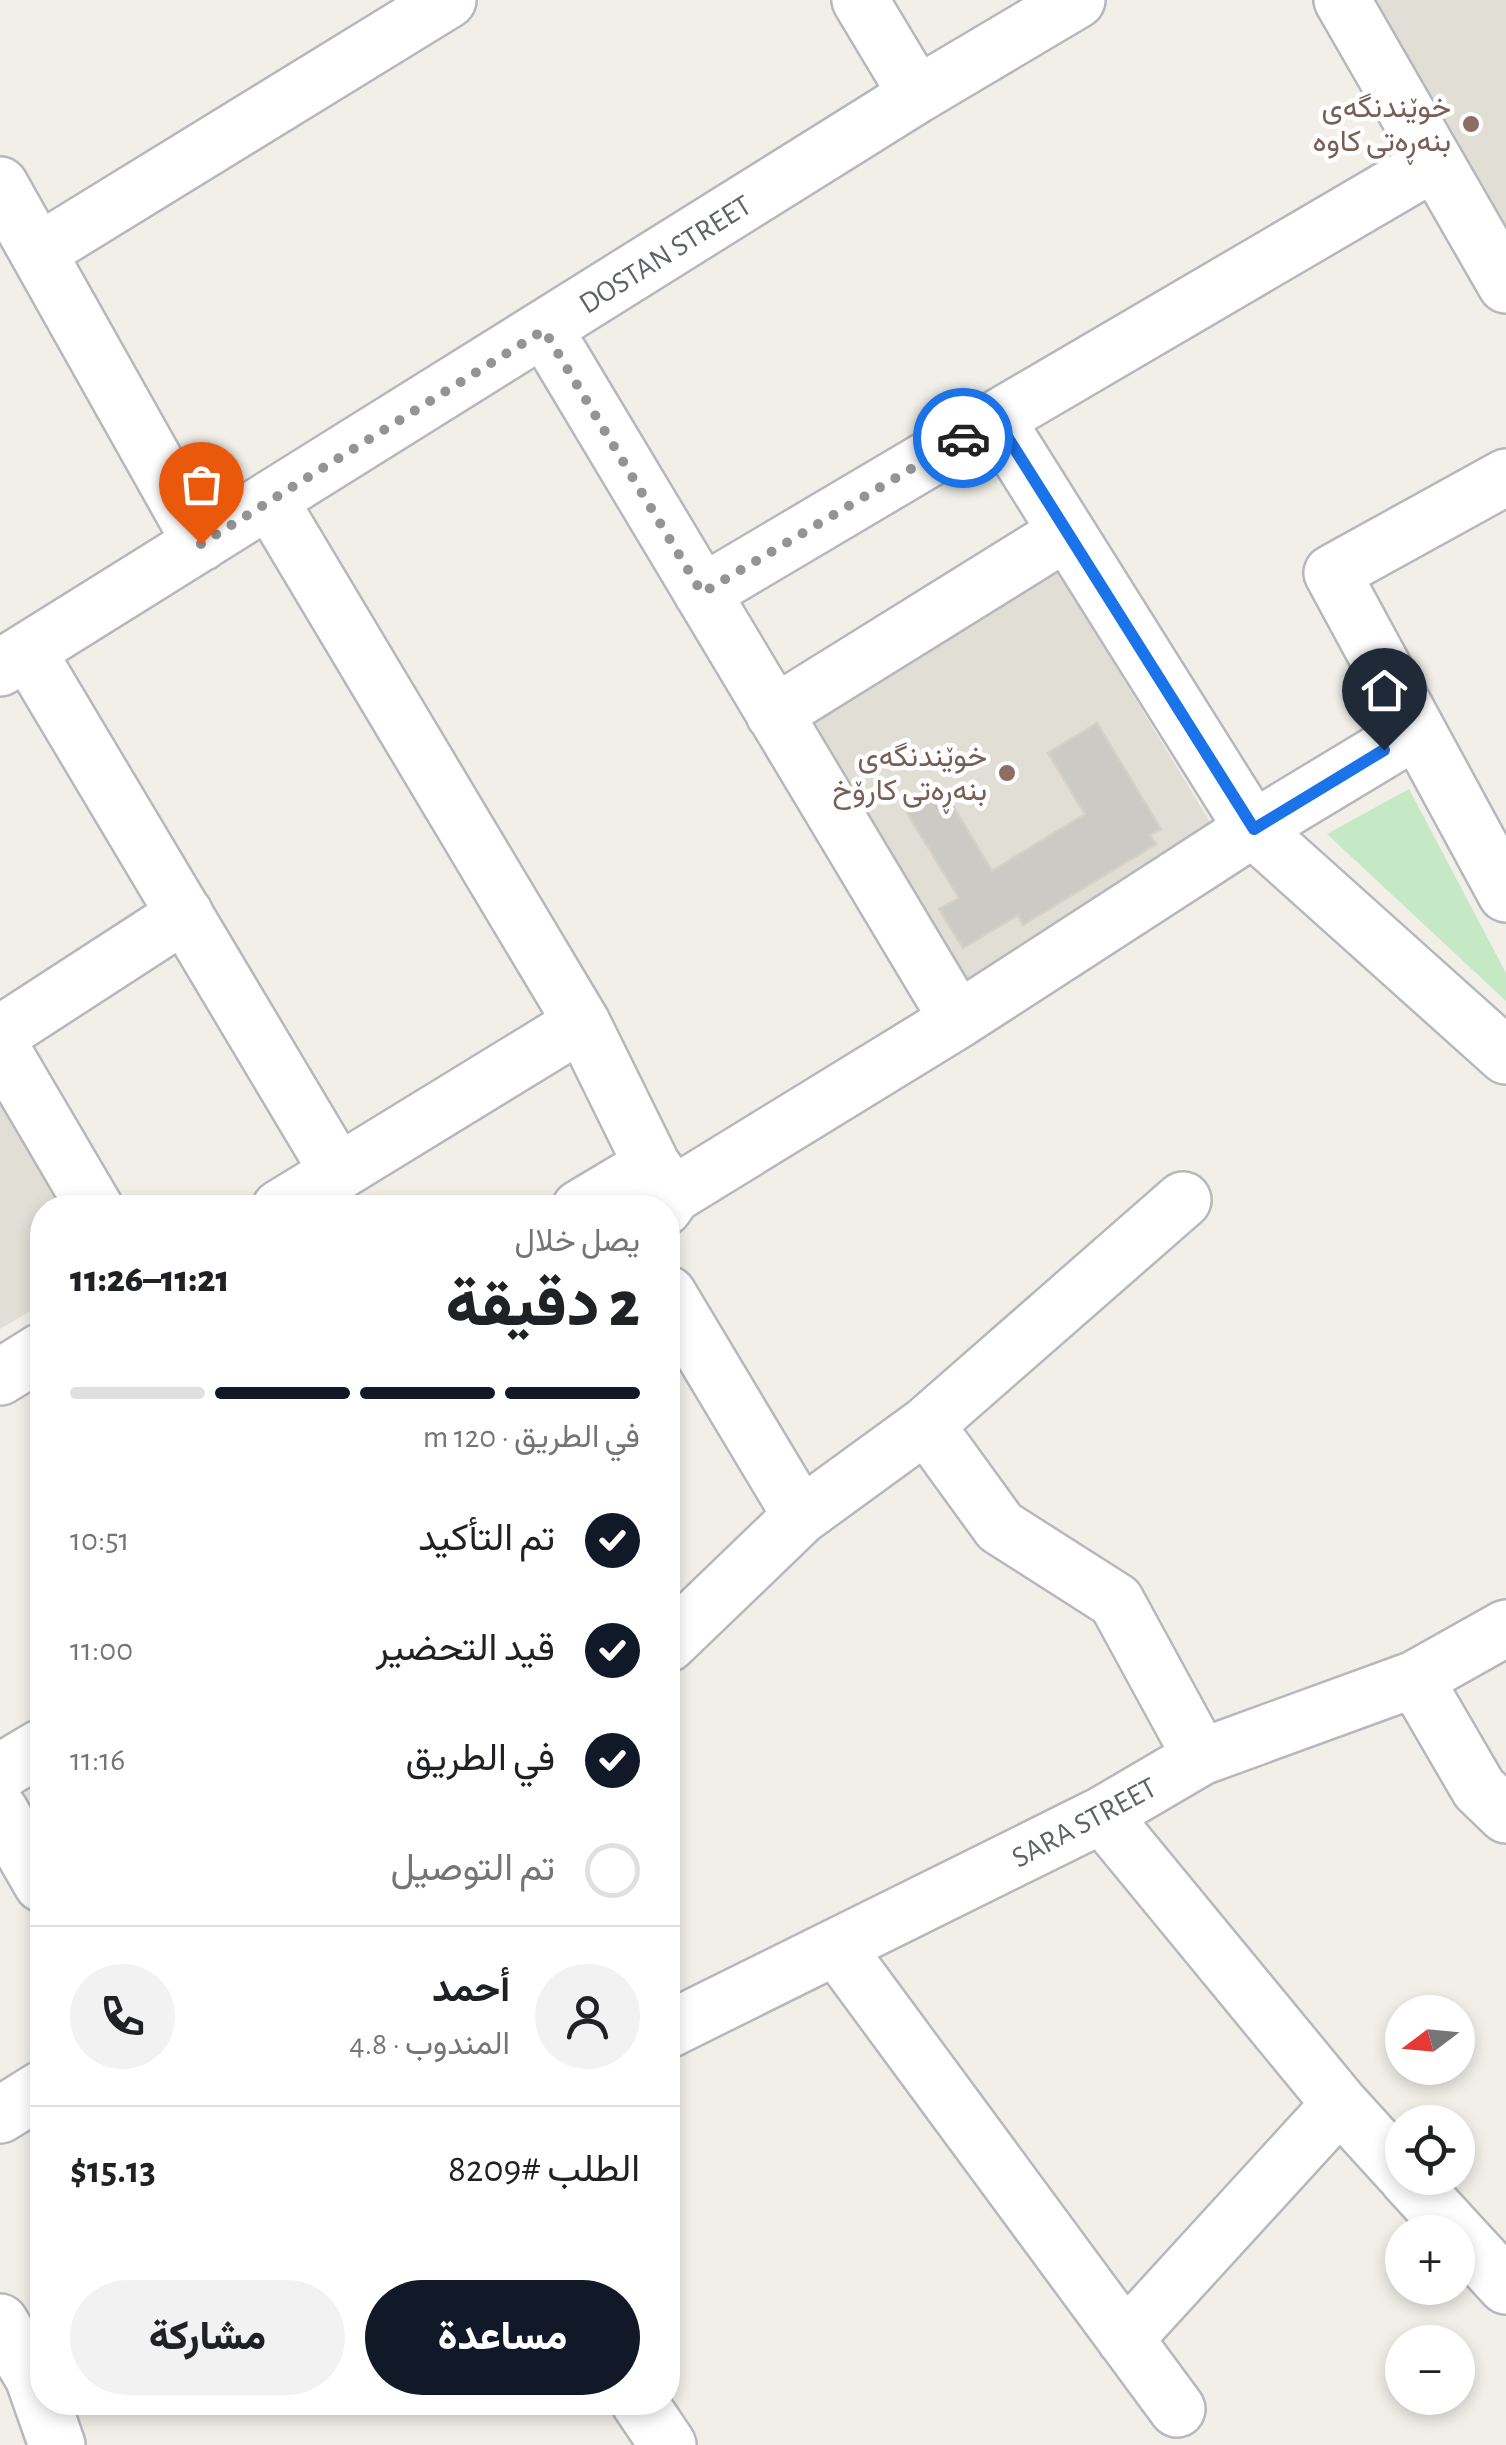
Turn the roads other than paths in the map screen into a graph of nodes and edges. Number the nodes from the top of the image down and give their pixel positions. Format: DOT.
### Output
graph roads {
  1 [pos="448,0"];
  2 [pos="860,0"];
  3 [pos="1077,0"];
  4 [pos="1342,0"];
  5 [pos="916,95"];
  6 [pos="1434,162"];
  7 [pos="0,185"];
  8 [pos="38,252"];
  9 [pos="1506,285"];
  10 [pos="544,330"];
  11 [pos="996,419"];
  12 [pos="1506,476"];
  13 [pos="270,501"];
  14 [pos="1067,532"];
  15 [pos="201,544"];
  16 [pos="702,593"];
  17 [pos="14,660"];
  18 [pos="774,714"];
  19 [pos="1417,730"];
  20 [pos="1254,829"];
  21 [pos="1506,894"];
  22 [pos="186,914"];
  23 [pos="958,1020"];
  24 [pos="582,1023"];
  25 [pos="0,1034"];
  26 [pos="0,1046"];
  27 [pos="1506,1056"];
  28 [pos="338,1172"];
  29 [pos="87,1195"];
  30 [pos="301,1195"];
  31 [pos="633,1195"];
  32 [pos="1182,1200"];
  33 [pos="680,1327"];
  34 [pos="30,1358"];
  35 [pos="0,1377"];
  36 [pos="926,1425"];
  37 [pos="801,1516"];
  38 [pos="1506,1628"];
  39 [pos="680,1632"];
  40 [pos="1415,1679"];
  41 [pos="30,1753"];
  42 [pos="1201,1757"];
  43 [pos="0,1772"];
  44 [pos="0,1812"];
  45 [pos="1506,1814"];
  46 [pos="1102,1816"];
  47 [pos="30,1863"];
  48 [pos="838,1948"];
  49 [pos="680,2024"];
  50 [pos="30,2096"];
  51 [pos="1340,2104"];
  52 [pos="0,2115"];
  53 [pos="1385,2153"];
  54 [pos="1423,2195"];
  55 [pos="1506,2286"];
  56 [pos="0,2322"];
  57 [pos="1125,2340"];
  58 [pos="25,2380"];
  59 [pos="1176,2409"];
  60 [pos="42,2415"];
  61 [pos="640,2415"];
  62 [pos="647,2415"];
  63 [pos="56,2445"];
  64 [pos="646,2445"];
  65 [pos="668,2445"];
  1 -- 8 [label="street"];
  2 -- 5 [label="street"];
  3 -- 5 [label="street, DOSTAN STREET"];
  4 -- 6 [label="street"];
  5 -- 10 [label="street, DOSTAN STREET"];
  6 -- 9 [label="street"];
  6 -- 11 [label="street"];
  7 -- 8 [label="street"];
  8 -- 15 [label="street"];
  10 -- 13 [label="street, DOSTAN STREET"];
  10 -- 16 [label="street"];
  11 -- 14 [label="street"];
  11 -- 16 [label="street"];
  12 -- 19 [label="street"];
  13 -- 15 [label="street, DOSTAN STREET"];
  13 -- 24 [label="street"];
  14 -- 18 [label="street"];
  14 -- 20 [label="street"];
  15 -- 17 [label="street, DOSTAN STREET"];
  16 -- 18 [label="street"];
  17 -- 22 [label="street"];
  18 -- 23 [label="street"];
  19 -- 20 [label="street"];
  19 -- 21 [label="street"];
  20 -- 23 [label="street"];
  20 -- 27 [label="street"];
  22 -- 25 [label="street"];
  22 -- 28 [label="street"];
  23 -- 31 [label="street"];
  24 -- 28 [label="street"];
  24 -- 31 [label="street"];
  26 -- 29 [label="street"];
  28 -- 30 [label="street"];
  32 -- 36 [label="street"];
  33 -- 37 [label="street"];
  34 -- 35 [label="street"];
  36 -- 37 [label="street"];
  36 -- 42 [label="street"];
  37 -- 39 [label="street"];
  38 -- 40 [label="street, SARA STREET"];
  40 -- 42 [label="street, SARA STREET"];
  40 -- 45 [label="street"];
  41 -- 43 [label="street"];
  42 -- 46 [label="street, SARA STREET"];
  44 -- 47 [label="street"];
  46 -- 48 [label="street, SARA STREET"];
  46 -- 51 [label="street"];
  48 -- 49 [label="street, SARA STREET"];
  48 -- 57 [label="street"];
  50 -- 52 [label="street"];
  51 -- 53 [label="street"];
  51 -- 57 [label="street"];
  54 -- 55 [label="street"];
  56 -- 58 [label="street"];
  57 -- 59 [label="street"];
  60 -- 63 [label="street"];
  61 -- 64 [label="street"];
  62 -- 65 [label="street"];
}
